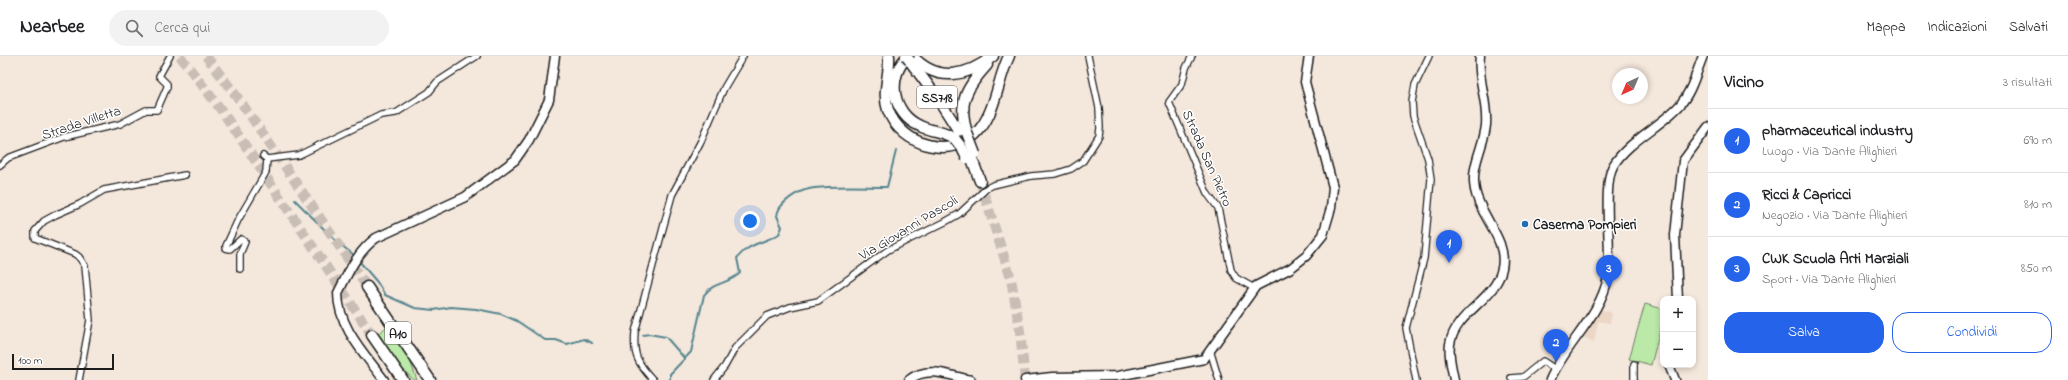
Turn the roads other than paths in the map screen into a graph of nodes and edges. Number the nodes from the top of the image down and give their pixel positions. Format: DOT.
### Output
graph roads {
  1 [pos="170,56"];
  2 [pos="477,56"];
  3 [pos="555,56"];
  4 [pos="743,56"];
  5 [pos="889,56"];
  6 [pos="994,56"];
  7 [pos="1009,56"];
  8 [pos="1088,56"];
  9 [pos="1192,56"];
  10 [pos="1309,56"];
  11 [pos="1429,56"];
  12 [pos="1480,56"];
  13 [pos="1703,56"];
  14 [pos="910,57"];
  15 [pos="1708,127"];
  16 [pos="961,136"];
  17 [pos="0,165"];
  18 [pos="185,175"];
  19 [pos="979,177"];
  20 [pos="240,269"];
  21 [pos="367,286"];
  22 [pos="1254,288"];
  23 [pos="1678,296"];
  24 [pos="372,335"];
  25 [pos="1210,350"];
  26 [pos="1634,364"];
  27 [pos="1670,368"];
  28 [pos="1556,369"];
  29 [pos="1511,378"];
  30 [pos="79,380"];
  31 [pos="384,380"];
  32 [pos="403,380"];
  33 [pos="430,380"];
  34 [pos="653,380"];
  35 [pos="714,380"];
  36 [pos="909,380"];
  37 [pos="971,380"];
  38 [pos="1025,380"];
  39 [pos="1219,380"];
  40 [pos="1416,380"];
  41 [pos="1454,380"];
  42 [pos="1550,380"];
  43 [pos="1634,380"];
  44 [pos="1675,380"];
  1 -- 17 [label="street, Strada Villetta"];
  2 -- 20 [label="street"];
  3 -- 31 [label="street"];
  4 -- 34 [label="street"];
  5 -- 7 [label="highway"];
  6 -- 14 [label="highway"];
  6 -- 16 [label="highway"];
  8 -- 35 [label="street, Via Giovanni Pascoli"];
  9 -- 22 [label="street, Strada San Pietro"];
  10 -- 22 [label="street"];
  11 -- 40 [label="street"];
  12 -- 41 [label="street"];
  13 -- 28 [label="street"];
  14 -- 16 [label="highway, SS718"];
  14 -- 16 [label="highway"];
  15 -- 23 [label="street"];
  16 -- 19 [label="highway, SS718"];
  18 -- 30 [label="street"];
  21 -- 33 [label="highway, A10"];
  22 -- 25 [label="street"];
  24 -- 32 [label="highway, A10"];
  25 -- 38 [label="street"];
  25 -- 39 [label="street"];
  26 -- 43 [label="street"];
  27 -- 44 [label="street"];
  28 -- 29 [label="street"];
  28 -- 42 [label="street"];
  36 -- 37 [label="street"];
}
